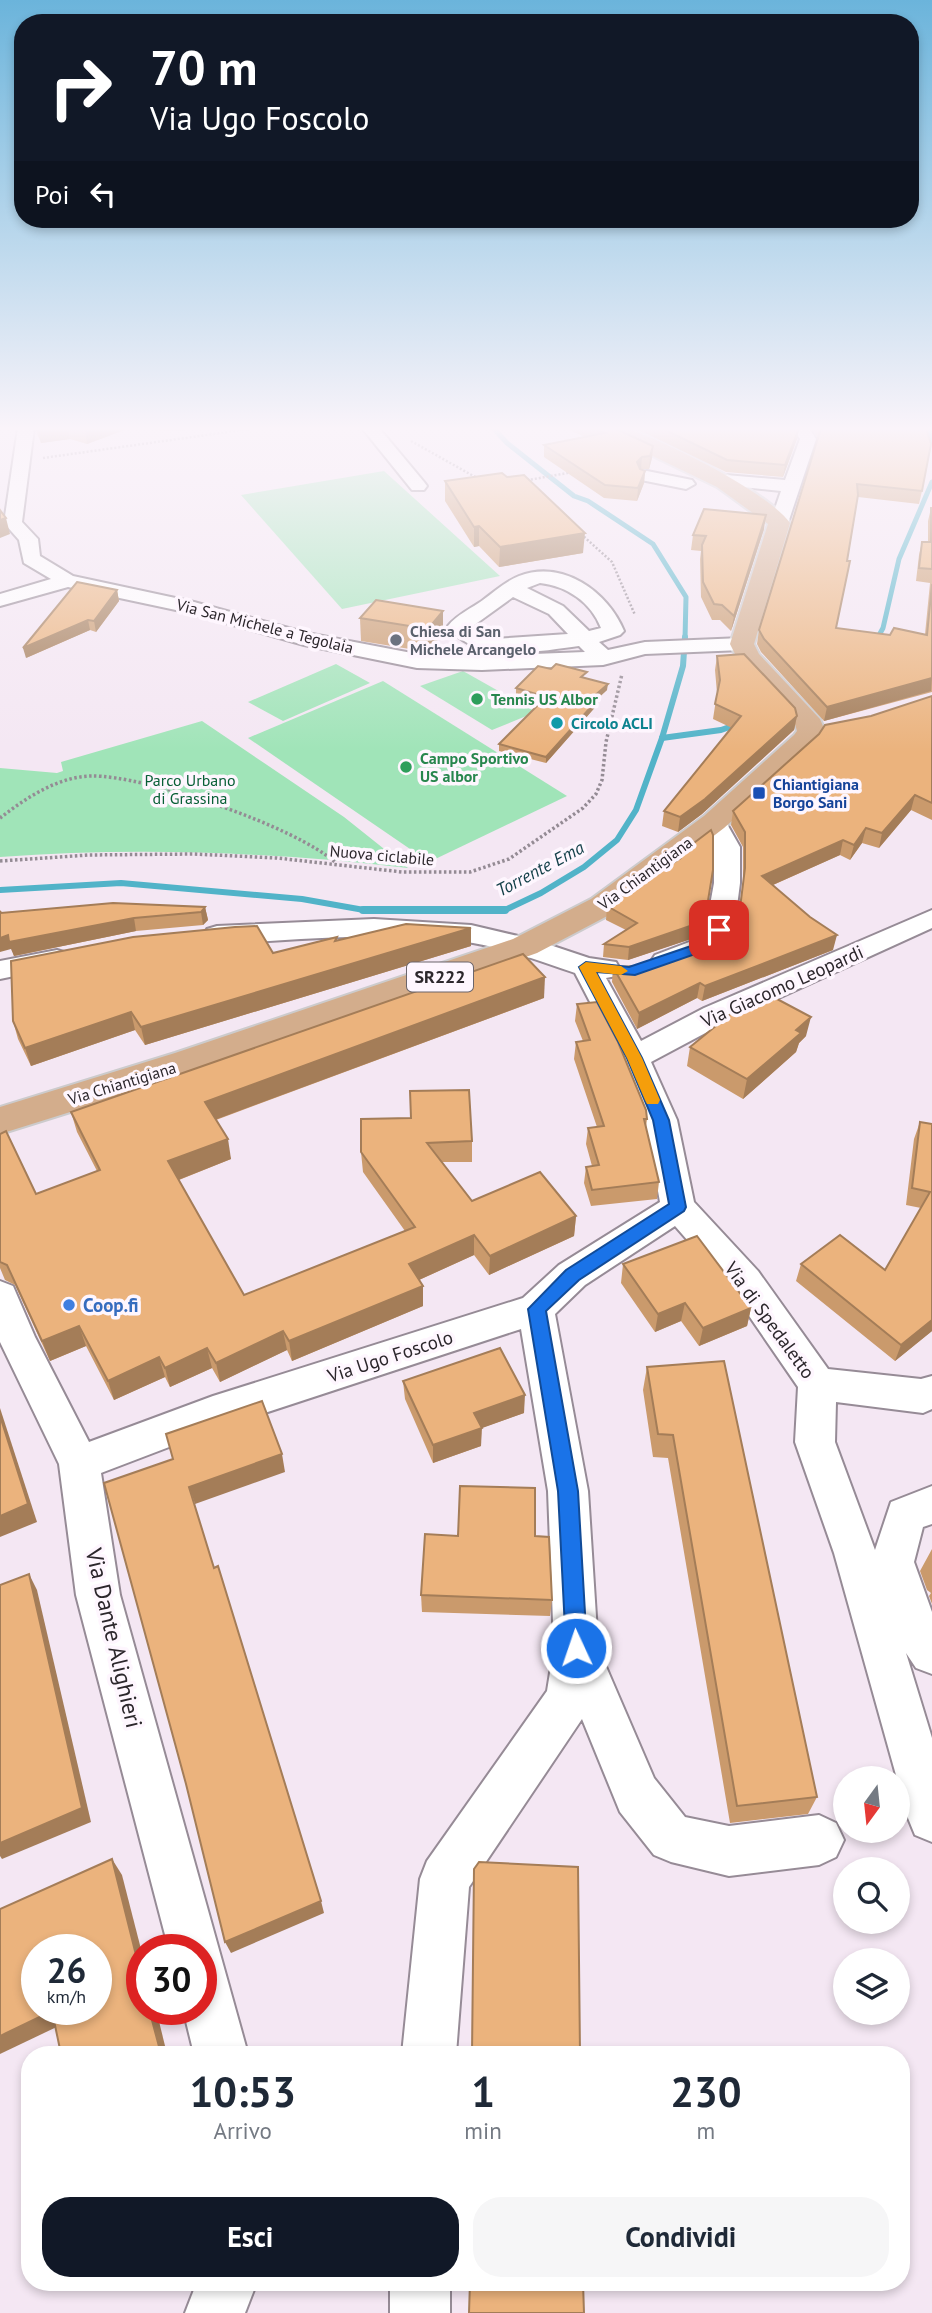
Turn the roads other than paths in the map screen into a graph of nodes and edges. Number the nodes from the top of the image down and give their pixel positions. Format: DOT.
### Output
graph roads {
  1 [pos="24,536"];
  2 [pos="775,536"];
  3 [pos="67,580"];
  4 [pos="512,589"];
  5 [pos="0,600"];
  6 [pos="487,607"];
  7 [pos="587,639"];
  8 [pos="533,642"];
  9 [pos="743,644"];
  10 [pos="603,658"];
  11 [pos="714,822"];
  12 [pos="932,918"];
  13 [pos="188,938"];
  14 [pos="525,946"];
  15 [pos="82,954"];
  16 [pos="586,967"];
  17 [pos="0,970"];
  18 [pos="634,1058"];
  19 [pos="0,1121"];
  20 [pos="678,1207"];
  21 [pos="0,1296"];
  22 [pos="536,1309"];
  23 [pos="817,1384"];
  24 [pos="932,1392"];
  25 [pos="79,1463"];
  26 [pos="932,1505"];
  27 [pos="576,1648"];
  28 [pos="932,1652"];
  29 [pos="923,1768"];
  30 [pos="932,1818"];
  31 [pos="819,1840"];
  32 [pos="191,1934"];
  33 [pos="214,2025"];
  34 [pos="220,2046"];
  35 [pos="430,2046"];
  36 [pos="224,2291"];
  37 [pos="420,2291"];
  38 [pos="215,2313"];
  39 [pos="420,2313"];
  1 -- 3 [label="street"];
  2 -- 9 [label="main road"];
  3 -- 5 [label="street, Via San Michele a Tegolaia"];
  3 -- 10 [label="street, Via San Michele a Tegolaia"];
  4 -- 6 [label="street"];
  4 -- 7 [label="street"];
  4 -- 7 [label="street"];
  6 -- 8 [label="street"];
  6 -- 8 [label="street"];
  7 -- 8 [label="street"];
  7 -- 10 [label="street"];
  9 -- 10 [label="street, Via San Michele a Tegolaia"];
  9 -- 11 [label="main road, Via Chiantigiana / SR222"];
  11 -- 14 [label="main road, Via Chiantigiana / SR222"];
  11 -- 16 [label="street"];
  12 -- 18 [label="street, Via Giacomo Leopardi"];
  13 -- 14 [label="street"];
  14 -- 16 [label="street"];
  14 -- 19 [label="main road, Via Chiantigiana / SR222"];
  15 -- 17 [label="street"];
  16 -- 18 [label="street"];
  18 -- 20 [label="street"];
  20 -- 22 [label="street, Via Ugo Foscolo"];
  20 -- 23 [label="street, Via di Spedaletto"];
  21 -- 25 [label="street, Via Dante Alighieri"];
  22 -- 25 [label="street, Via Ugo Foscolo"];
  22 -- 27 [label="street"];
  23 -- 24 [label="street"];
  23 -- 29 [label="street, Via di Spedaletto"];
  25 -- 32 [label="street, Via Dante Alighieri"];
  26 -- 28 [label="street"];
  27 -- 31 [label="street"];
  27 -- 35 [label="street"];
  29 -- 30 [label="street, Via di Spedaletto"];
  33 -- 34 [label="street"];
  36 -- 38 [label="street"];
  37 -- 39 [label="street"];
}
